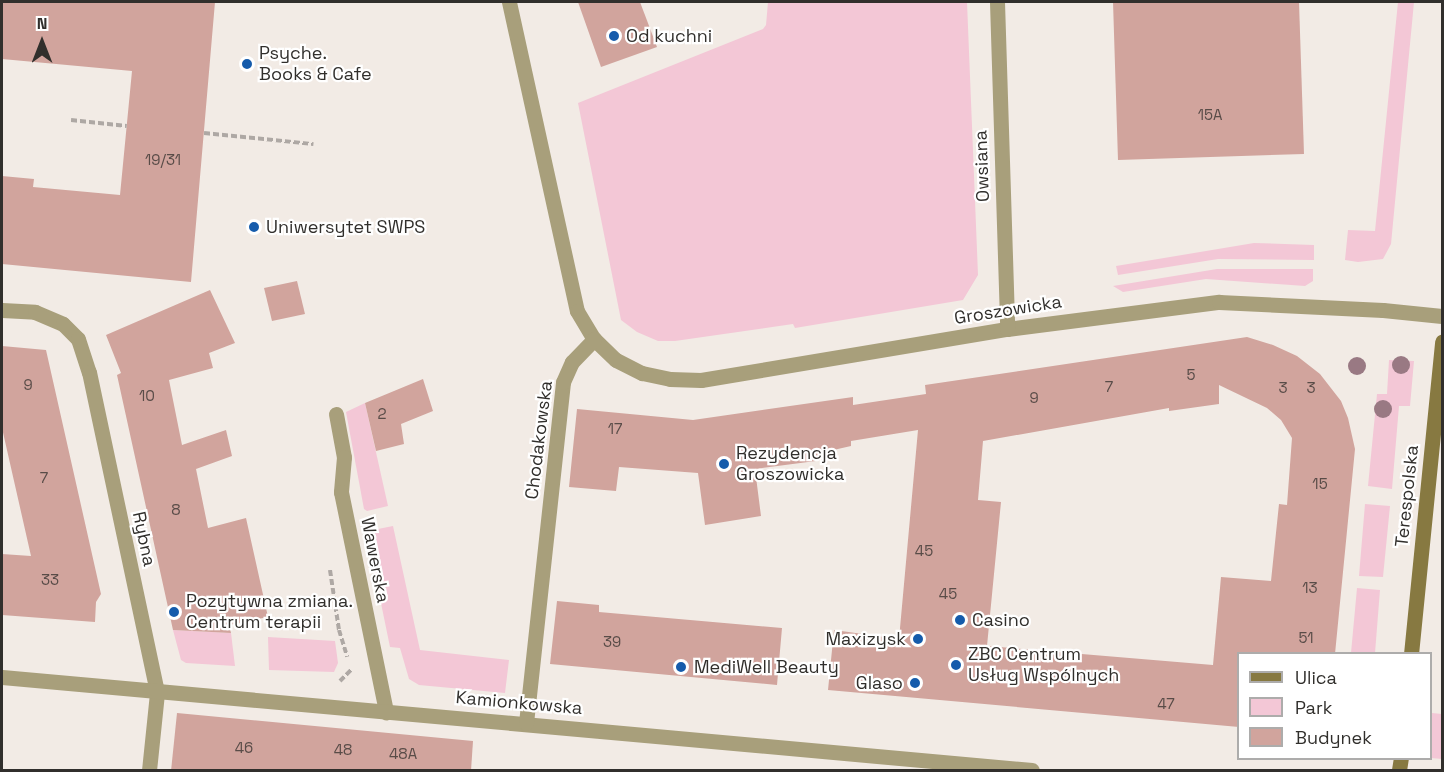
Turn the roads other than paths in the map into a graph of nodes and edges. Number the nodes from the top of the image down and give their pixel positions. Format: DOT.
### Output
graph roads {
  1 [pos="509,2"];
  2 [pos="996,2"];
  3 [pos="2,310"];
  4 [pos="1443,316"];
  5 [pos="1007,329"];
  6 [pos="594,339"];
  7 [pos="1443,342"];
  8 [pos="336,414"];
  9 [pos="1411,652"];
  10 [pos="2,677"];
  11 [pos="157,693"];
  12 [pos="386,712"];
  13 [pos="526,723"];
  14 [pos="149,771"];
  15 [pos="1032,771"];
  1 -- 6 [label="street"];
  2 -- 5 [label="street, Owsiana"];
  3 -- 11 [label="street, Rybna"];
  4 -- 5 [label="street, Groszowicka"];
  5 -- 6 [label="street, Groszowicka"];
  6 -- 13 [label="street, Chodakowska"];
  7 -- 9 [label="street, Terespolska"];
  8 -- 12 [label="street, Wawerska"];
  10 -- 11 [label="street, Kamionkowska"];
  11 -- 12 [label="street, Kamionkowska"];
  11 -- 14 [label="street, Rybna"];
  12 -- 13 [label="street, Kamionkowska"];
  13 -- 15 [label="street, Kamionkowska"];
}
